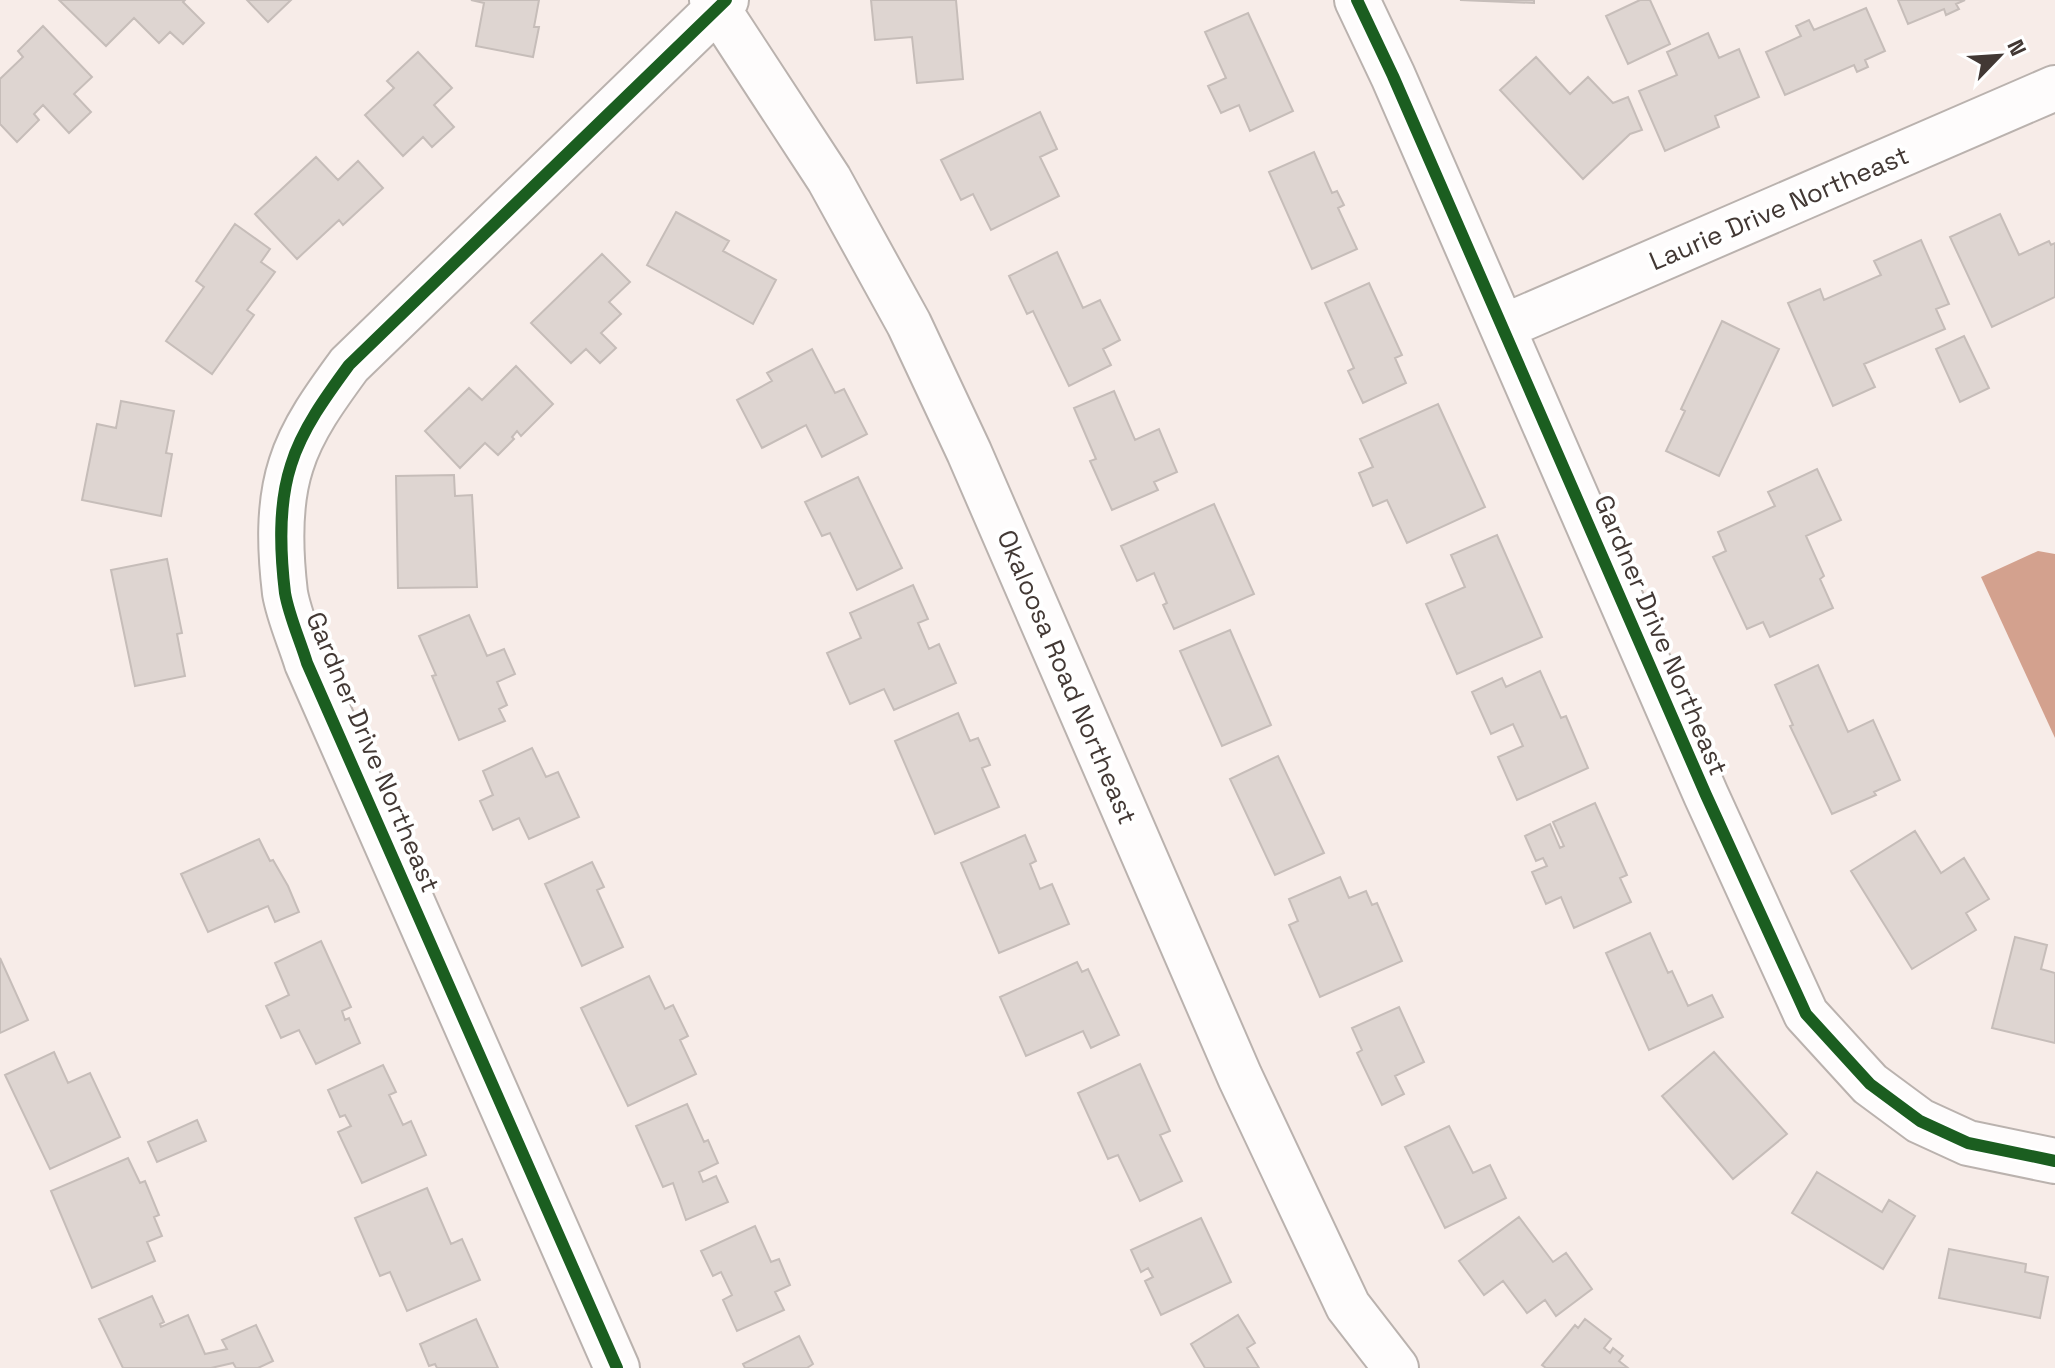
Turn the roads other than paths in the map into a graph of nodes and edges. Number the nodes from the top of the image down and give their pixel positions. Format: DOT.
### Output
graph roads {
  1 [pos="1357,0"];
  2 [pos="718,3"];
  3 [pos="2055,88"];
  4 [pos="1503,327"];
  5 [pos="2055,1161"];
  6 [pos="617,1368"];
  7 [pos="1396,1368"];
  1 -- 4 [label="street, Gardner Drive Northeast"];
  2 -- 6 [label="street, Gardner Drive Northeast"];
  2 -- 7 [label="street, Okaloosa Road Northeast"];
  3 -- 4 [label="street, Laurie Drive Northeast"];
  4 -- 5 [label="street, Gardner Drive Northeast"];
}
